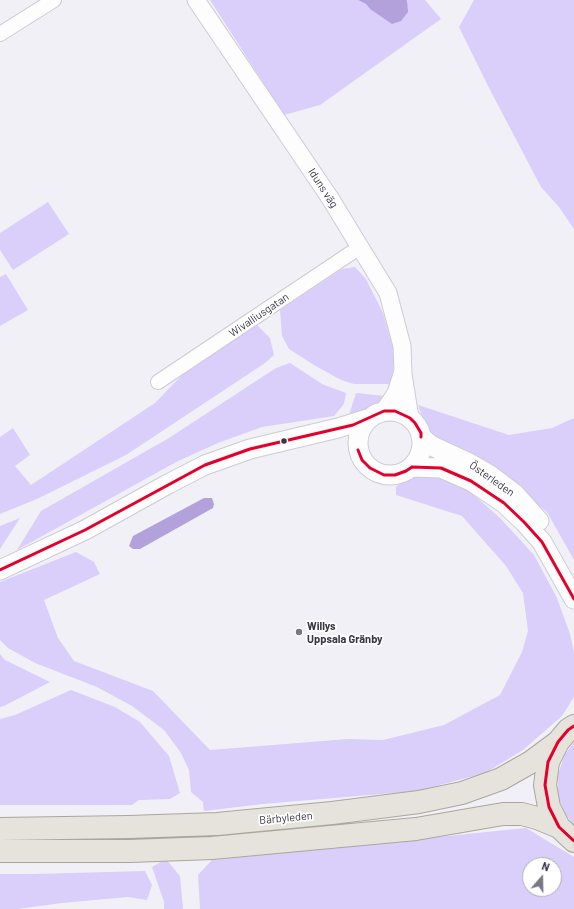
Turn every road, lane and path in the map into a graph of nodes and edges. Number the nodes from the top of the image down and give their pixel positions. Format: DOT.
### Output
graph roads {
  1 [pos="54,0"];
  2 [pos="196,0"];
  3 [pos="0,34"];
  4 [pos="360,247"];
  5 [pos="403,371"];
  6 [pos="158,382"];
  7 [pos="376,415"];
  8 [pos="410,418"];
  9 [pos="318,434"];
  10 [pos="421,437"];
  11 [pos="358,450"];
  12 [pos="412,467"];
  13 [pos="0,570"];
  14 [pos="574,579"];
  15 [pos="574,599"];
  16 [pos="574,726"];
  17 [pos="558,742"];
  18 [pos="0,828"];
  19 [pos="567,834"];
  20 [pos="0,851"];
  1 -- 3 [label="street"];
  2 -- 4 [label="street, Iduns väg"];
  4 -- 5 [label="street, Iduns väg"];
  4 -- 6 [label="street, Wivalliusgatan"];
  5 -- 7 [label="street, Iduns väg"];
  5 -- 8 [label="street"];
  7 -- 8 [label="main road"];
  7 -- 9 [label="main road"];
  7 -- 11 [label="main road"];
  8 -- 10 [label="main road"];
  9 -- 11 [label="main road"];
  9 -- 13 [label="main road"];
  10 -- 12 [label="main road"];
  10 -- 14 [label="main road, Österleden"];
  11 -- 12 [label="main road"];
  12 -- 15 [label="main road, Österleden"];
  16 -- 17 [label="main road"];
  17 -- 18 [label="main road, Bärbyleden"];
  17 -- 19 [label="main road"];
  19 -- 20 [label="main road"];
}
